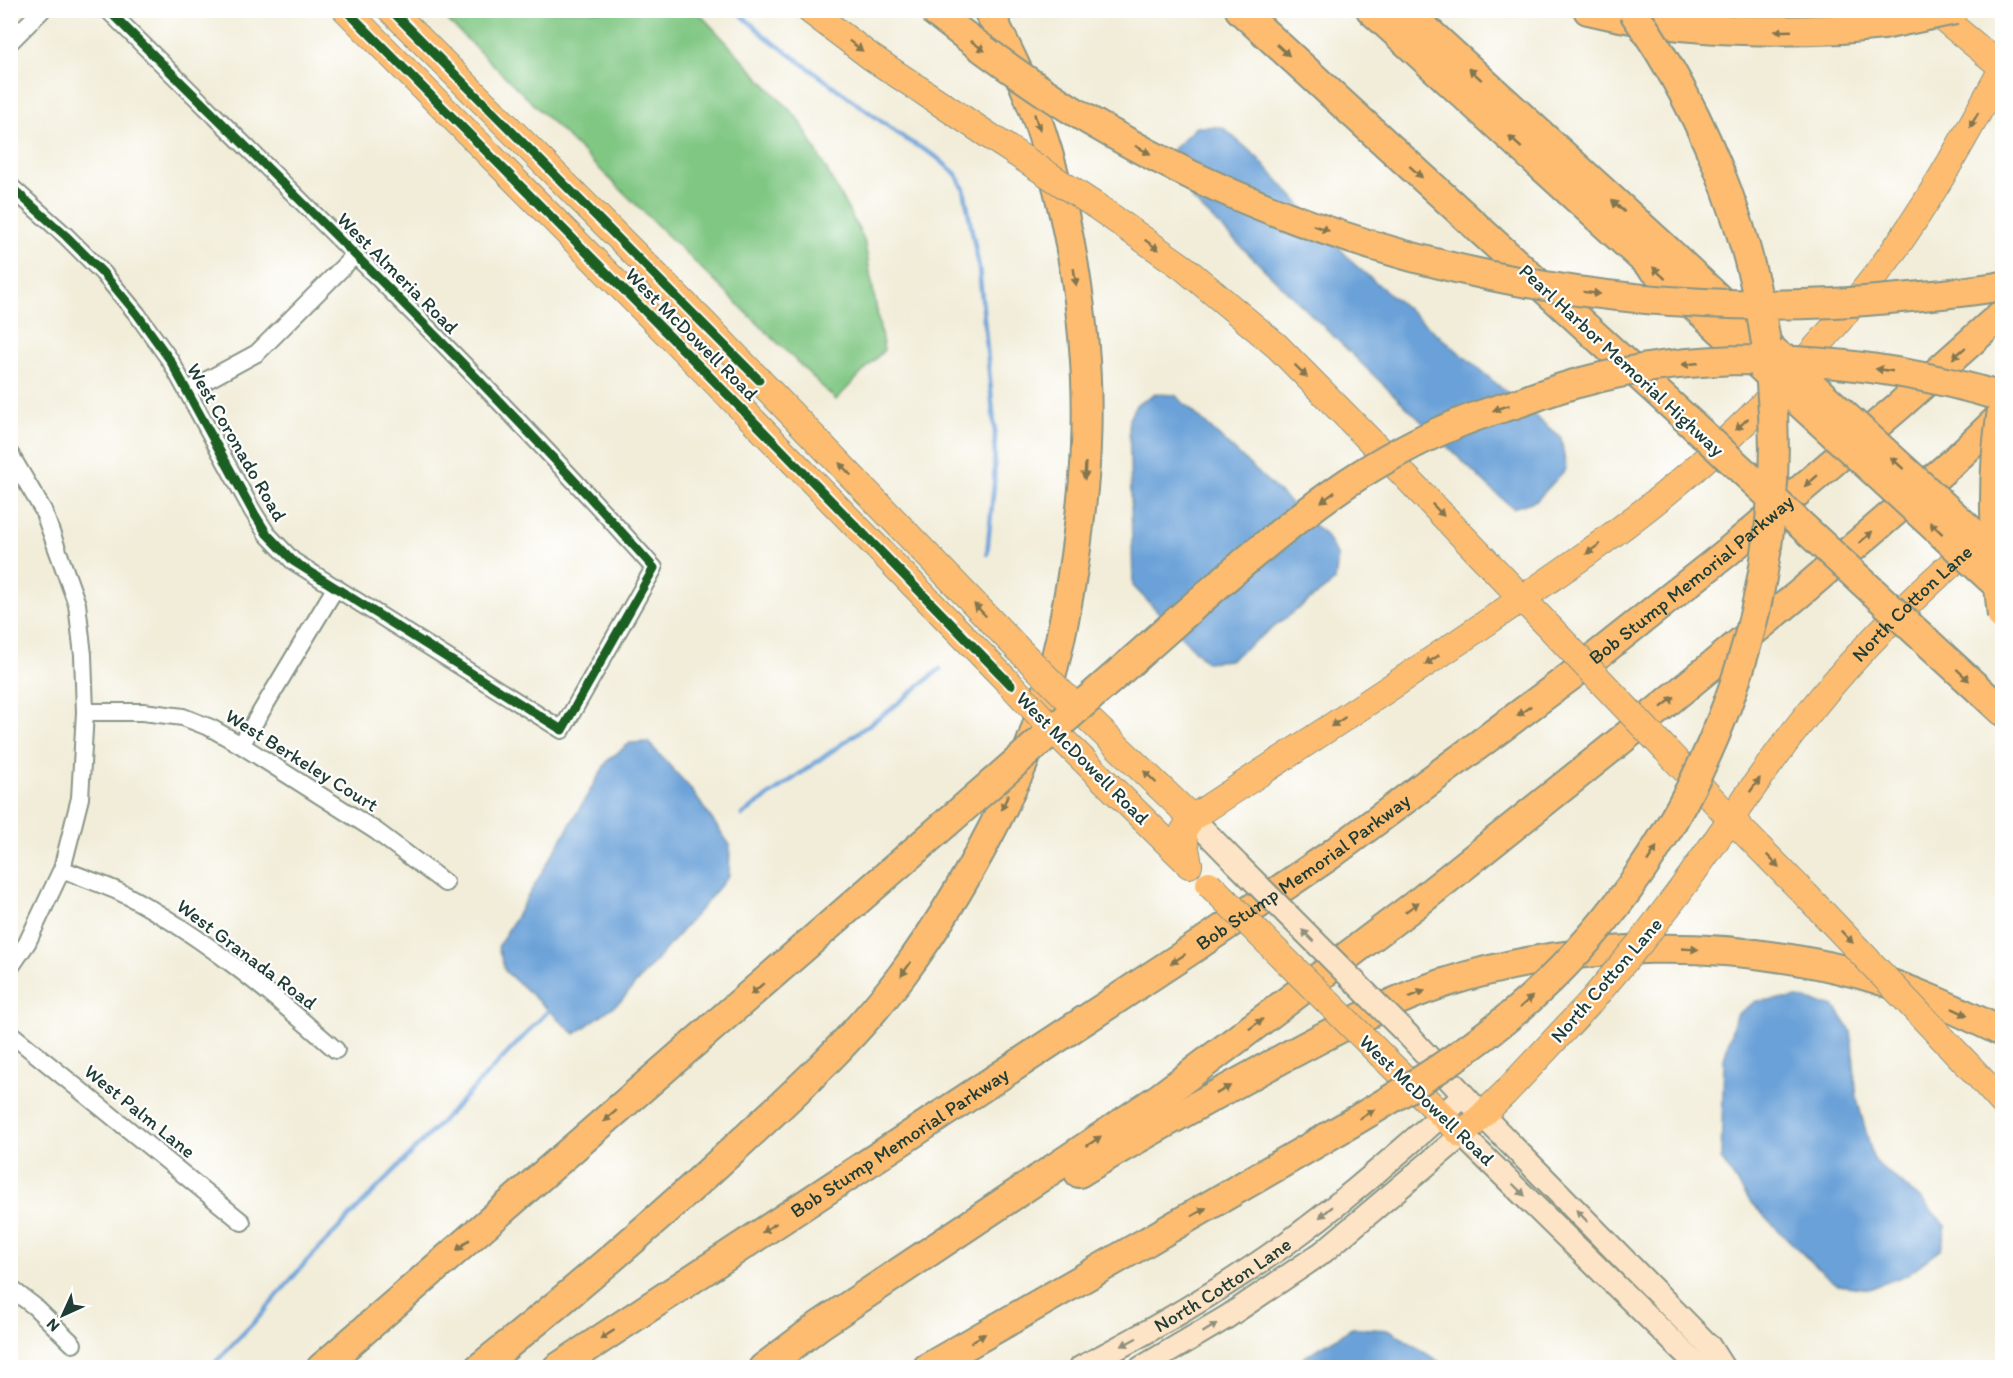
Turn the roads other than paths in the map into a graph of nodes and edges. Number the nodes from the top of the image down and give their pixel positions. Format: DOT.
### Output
graph roads {
  1 [pos="42,10"];
  2 [pos="108,10"];
  3 [pos="346,10"];
  4 [pos="392,10"];
  5 [pos="809,10"];
  6 [pos="932,10"];
  7 [pos="988,10"];
  8 [pos="1240,10"];
  9 [pos="1371,10"];
  10 [pos="1405,10"];
  11 [pos="1588,10"];
  12 [pos="1632,10"];
  13 [pos="1933,10"];
  14 [pos="1955,10"];
  15 [pos="10,42"];
  16 [pos="2002,68"];
  17 [pos="10,186"];
  18 [pos="355,255"];
  19 [pos="2002,285"];
  20 [pos="2002,314"];
  21 [pos="1771,362"];
  22 [pos="187,391"];
  23 [pos="2002,397"];
  24 [pos="2002,410"];
  25 [pos="2002,415"];
  26 [pos="10,454"];
  27 [pos="2002,521"];
  28 [pos="2000,577"];
  29 [pos="336,587"];
  30 [pos="1522,598"];
  31 [pos="2002,616"];
  32 [pos="2002,711"];
  33 [pos="86,712"];
  34 [pos="561,730"];
  35 [pos="241,745"];
  36 [pos="1192,818"];
  37 [pos="1731,819"];
  38 [pos="1189,865"];
  39 [pos="62,869"];
  40 [pos="445,883"];
  41 [pos="10,969"];
  42 [pos="2002,1032"];
  43 [pos="10,1033"];
  44 [pos="336,1050"];
  45 [pos="1464,1096"];
  46 [pos="2002,1102"];
  47 [pos="1442,1115"];
  48 [pos="1483,1116"];
  49 [pos="1462,1135"];
  50 [pos="242,1222"];
  51 [pos="10,1288"];
  52 [pos="73,1344"];
  53 [pos="775,1360"];
  54 [pos="321,1368"];
  55 [pos="478,1368"];
  56 [pos="557,1368"];
  57 [pos="927,1368"];
  58 [pos="1080,1368"];
  59 [pos="1141,1368"];
  60 [pos="1702,1368"];
  61 [pos="1723,1368"];
  1 -- 15 [label="street"];
  2 -- 18 [label="street, West Almeria Road"];
  3 -- 38 [label="main road, West McDowell Road, bridge"];
  36 -- 4 [label="main road, West McDowell Road, one-way, bridge"];
  5 -- 30 [label="main road, one-way, bridge"];
  6 -- 19 [label="highway, one-way, bridge"];
  7 -- 55 [label="highway, one-way"];
  8 -- 32 [label="highway, Pearl Harbor Memorial Highway, one-way, bridge"];
  21 -- 9 [label="highway, one-way"];
  21 -- 10 [label="highway, one-way"];
  14 -- 11 [label="highway, one-way, bridge"];
  57 -- 12 [label="highway, one-way, bridge"];
  13 -- 16 [label="main road"];
  16 -- 30 [label="main road, one-way"];
  17 -- 22 [label="street, West Coronado Road"];
  18 -- 22 [label="street"];
  18 -- 34 [label="street, West Almeria Road"];
  20 -- 56 [label="highway, Bob Stump Memorial Parkway, one-way"];
  28 -- 21 [label="highway, one-way, bridge"];
  22 -- 29 [label="street, West Coronado Road"];
  23 -- 54 [label="highway, one-way, bridge"];
  24 -- 31 [label="highway, bridge"];
  53 -- 25 [label="highway, one-way"];
  26 -- 33 [label="street"];
  37 -- 27 [label="main road, North Cotton Lane, one-way"];
  29 -- 34 [label="street, West Coronado Road"];
  29 -- 35 [label="street"];
  30 -- 36 [label="main road, one-way"];
  30 -- 37 [label="main road, bridge"];
  33 -- 35 [label="street, West Berkeley Court"];
  33 -- 39 [label="street"];
  35 -- 40 [label="street, West Berkeley Court"];
  36 -- 38 [label="main road"];
  45 -- 36 [label="main road, West McDowell Road, one-way, bridge"];
  37 -- 46 [label="main road, one-way, bridge"];
  37 -- 48 [label="main road, North Cotton Lane, bridge"];
  38 -- 47 [label="main road, West McDowell Road, bridge"];
  39 -- 41 [label="street"];
  39 -- 44 [label="street, West Granada Road"];
  53 -- 42 [label="highway, one-way"];
  43 -- 50 [label="street, West Palm Lane"];
  45 -- 47 [label="main road, North Cotton Lane"];
  45 -- 48 [label="main road, West McDowell Road"];
  47 -- 49 [label="main road, West McDowell Road"];
  47 -- 58 [label="main road, North Cotton Lane, one-way"];
  48 -- 49 [label="main road, North Cotton Lane"];
  61 -- 48 [label="main road, West McDowell Road, one-way"];
  59 -- 49 [label="main road, North Cotton Lane, one-way"];
  49 -- 60 [label="main road, West McDowell Road, one-way"];
  51 -- 52 [label="street"];
}
